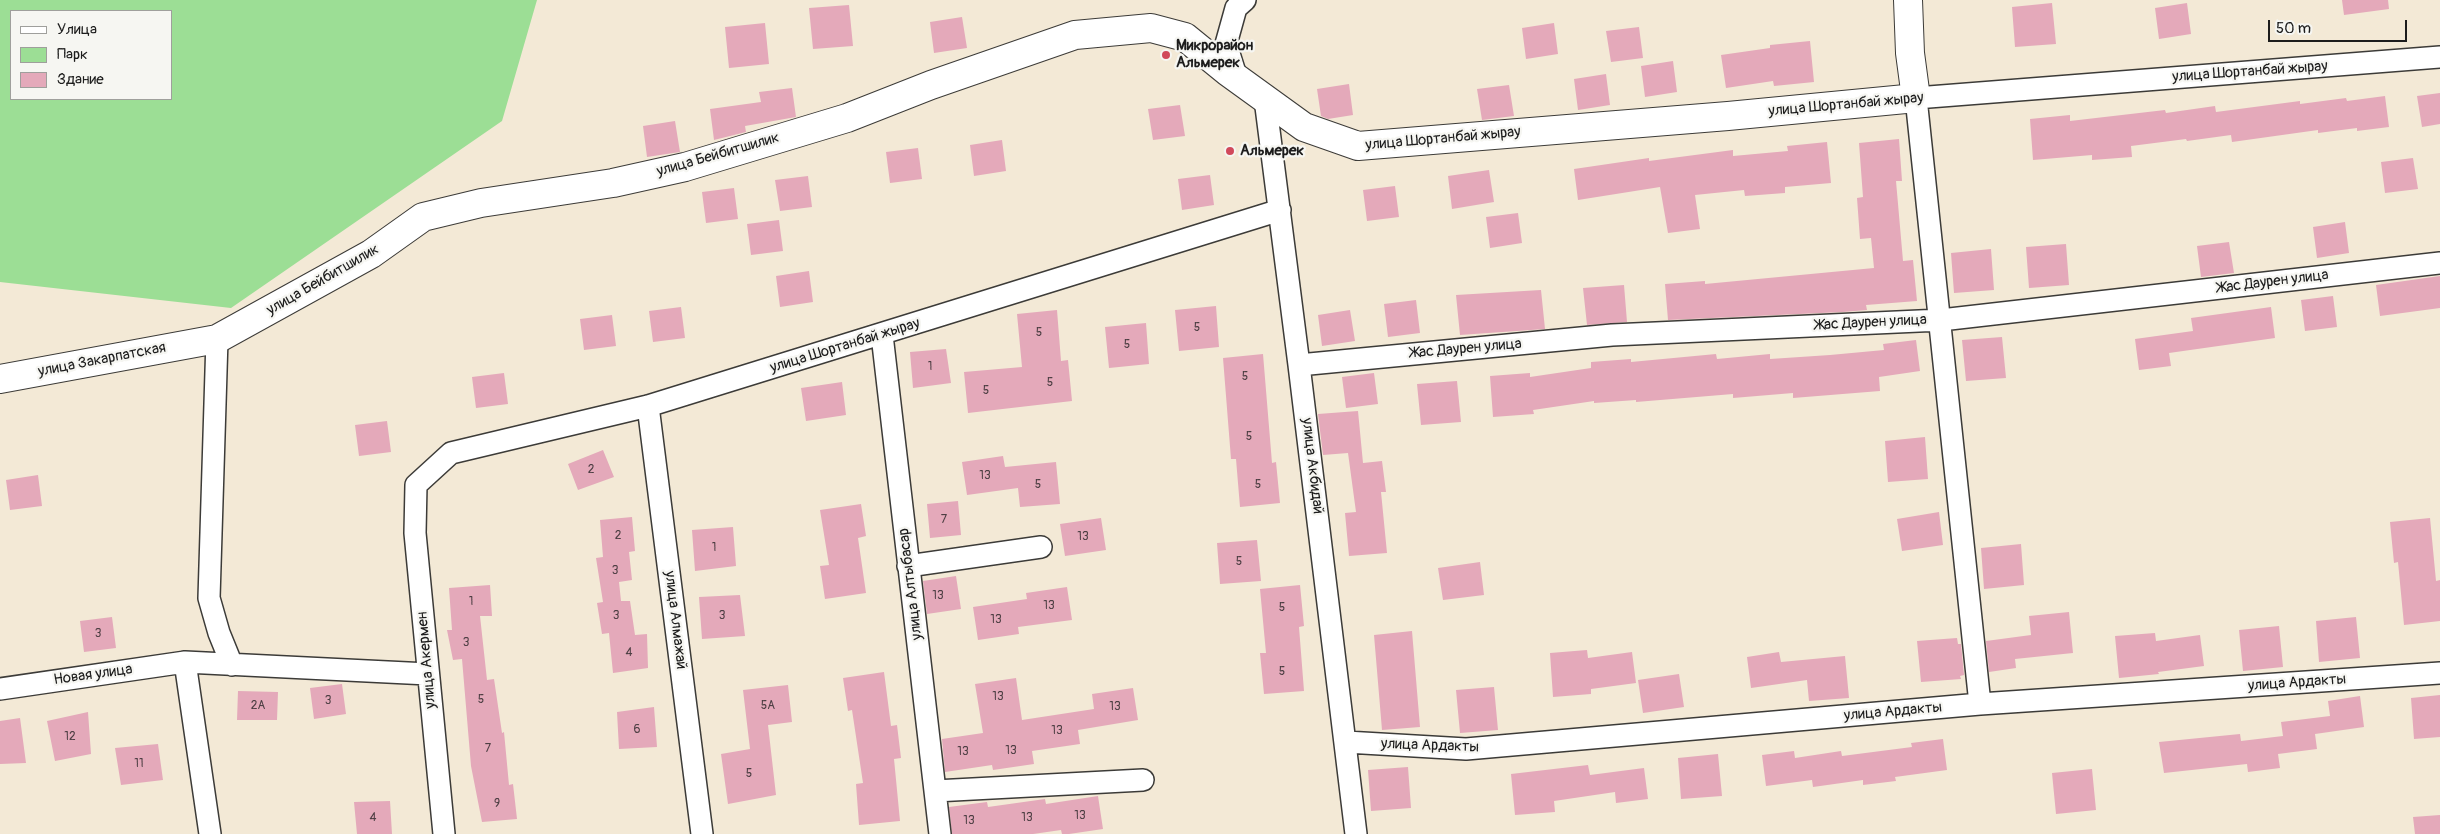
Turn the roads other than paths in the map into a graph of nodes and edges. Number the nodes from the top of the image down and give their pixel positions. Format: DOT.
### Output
graph roads {
  1 [pos="1244,0"];
  2 [pos="1908,0"];
  3 [pos="2440,57"];
  4 [pos="1238,79"];
  5 [pos="1916,98"];
  6 [pos="1264,99"];
  7 [pos="1280,210"];
  8 [pos="2440,263"];
  9 [pos="1941,320"];
  10 [pos="882,335"];
  11 [pos="210,340"];
  12 [pos="1299,365"];
  13 [pos="0,379"];
  14 [pos="648,406"];
  15 [pos="416,485"];
  16 [pos="1041,547"];
  17 [pos="908,566"];
  18 [pos="185,662"];
  19 [pos="232,665"];
  20 [pos="2440,673"];
  21 [pos="428,674"];
  22 [pos="0,689"];
  23 [pos="1980,704"];
  24 [pos="1346,742"];
  25 [pos="1142,780"];
  26 [pos="935,791"];
  27 [pos="210,834"];
  28 [pos="444,834"];
  29 [pos="702,834"];
  30 [pos="940,834"];
  31 [pos="1356,834"];
  1 -- 4 [label="street"];
  2 -- 5 [label="street"];
  3 -- 5 [label="street, улица Шортанбай жырау"];
  4 -- 6 [label="street, улица Бейбитшилик"];
  4 -- 11 [label="street, улица Бейбитшилик"];
  5 -- 6 [label="street, улица Шортанбай жырау"];
  5 -- 9 [label="street"];
  6 -- 7 [label="street, улица Акбидай"];
  7 -- 10 [label="street, улица Шортанбай жырау"];
  7 -- 12 [label="street, улица Акбидай"];
  8 -- 9 [label="street, Жас Даурен улица"];
  9 -- 12 [label="street, Жас Даурен улица"];
  9 -- 23 [label="street"];
  10 -- 14 [label="street, улица Шортанбай жырау"];
  10 -- 17 [label="street, улица Алтыбасар"];
  11 -- 13 [label="street, улица Закарпатская"];
  11 -- 19 [label="street"];
  12 -- 24 [label="street, улица Акбидай"];
  14 -- 15 [label="street, улица Шортанбай жырау"];
  14 -- 29 [label="street, улица Алмажай"];
  15 -- 21 [label="street, улица Акермен"];
  16 -- 17 [label="street"];
  17 -- 26 [label="street, улица Алтыбасар"];
  18 -- 19 [label="street, Новая улица"];
  18 -- 22 [label="street, Новая улица"];
  18 -- 27 [label="street"];
  19 -- 21 [label="street, Новая улица"];
  20 -- 23 [label="street, улица Ардакты"];
  21 -- 28 [label="street, улица Акермен"];
  23 -- 24 [label="street, улица Ардакты"];
  24 -- 31 [label="street, улица Акбидай"];
  25 -- 26 [label="street"];
  26 -- 30 [label="street, улица Алтыбасар"];
}
